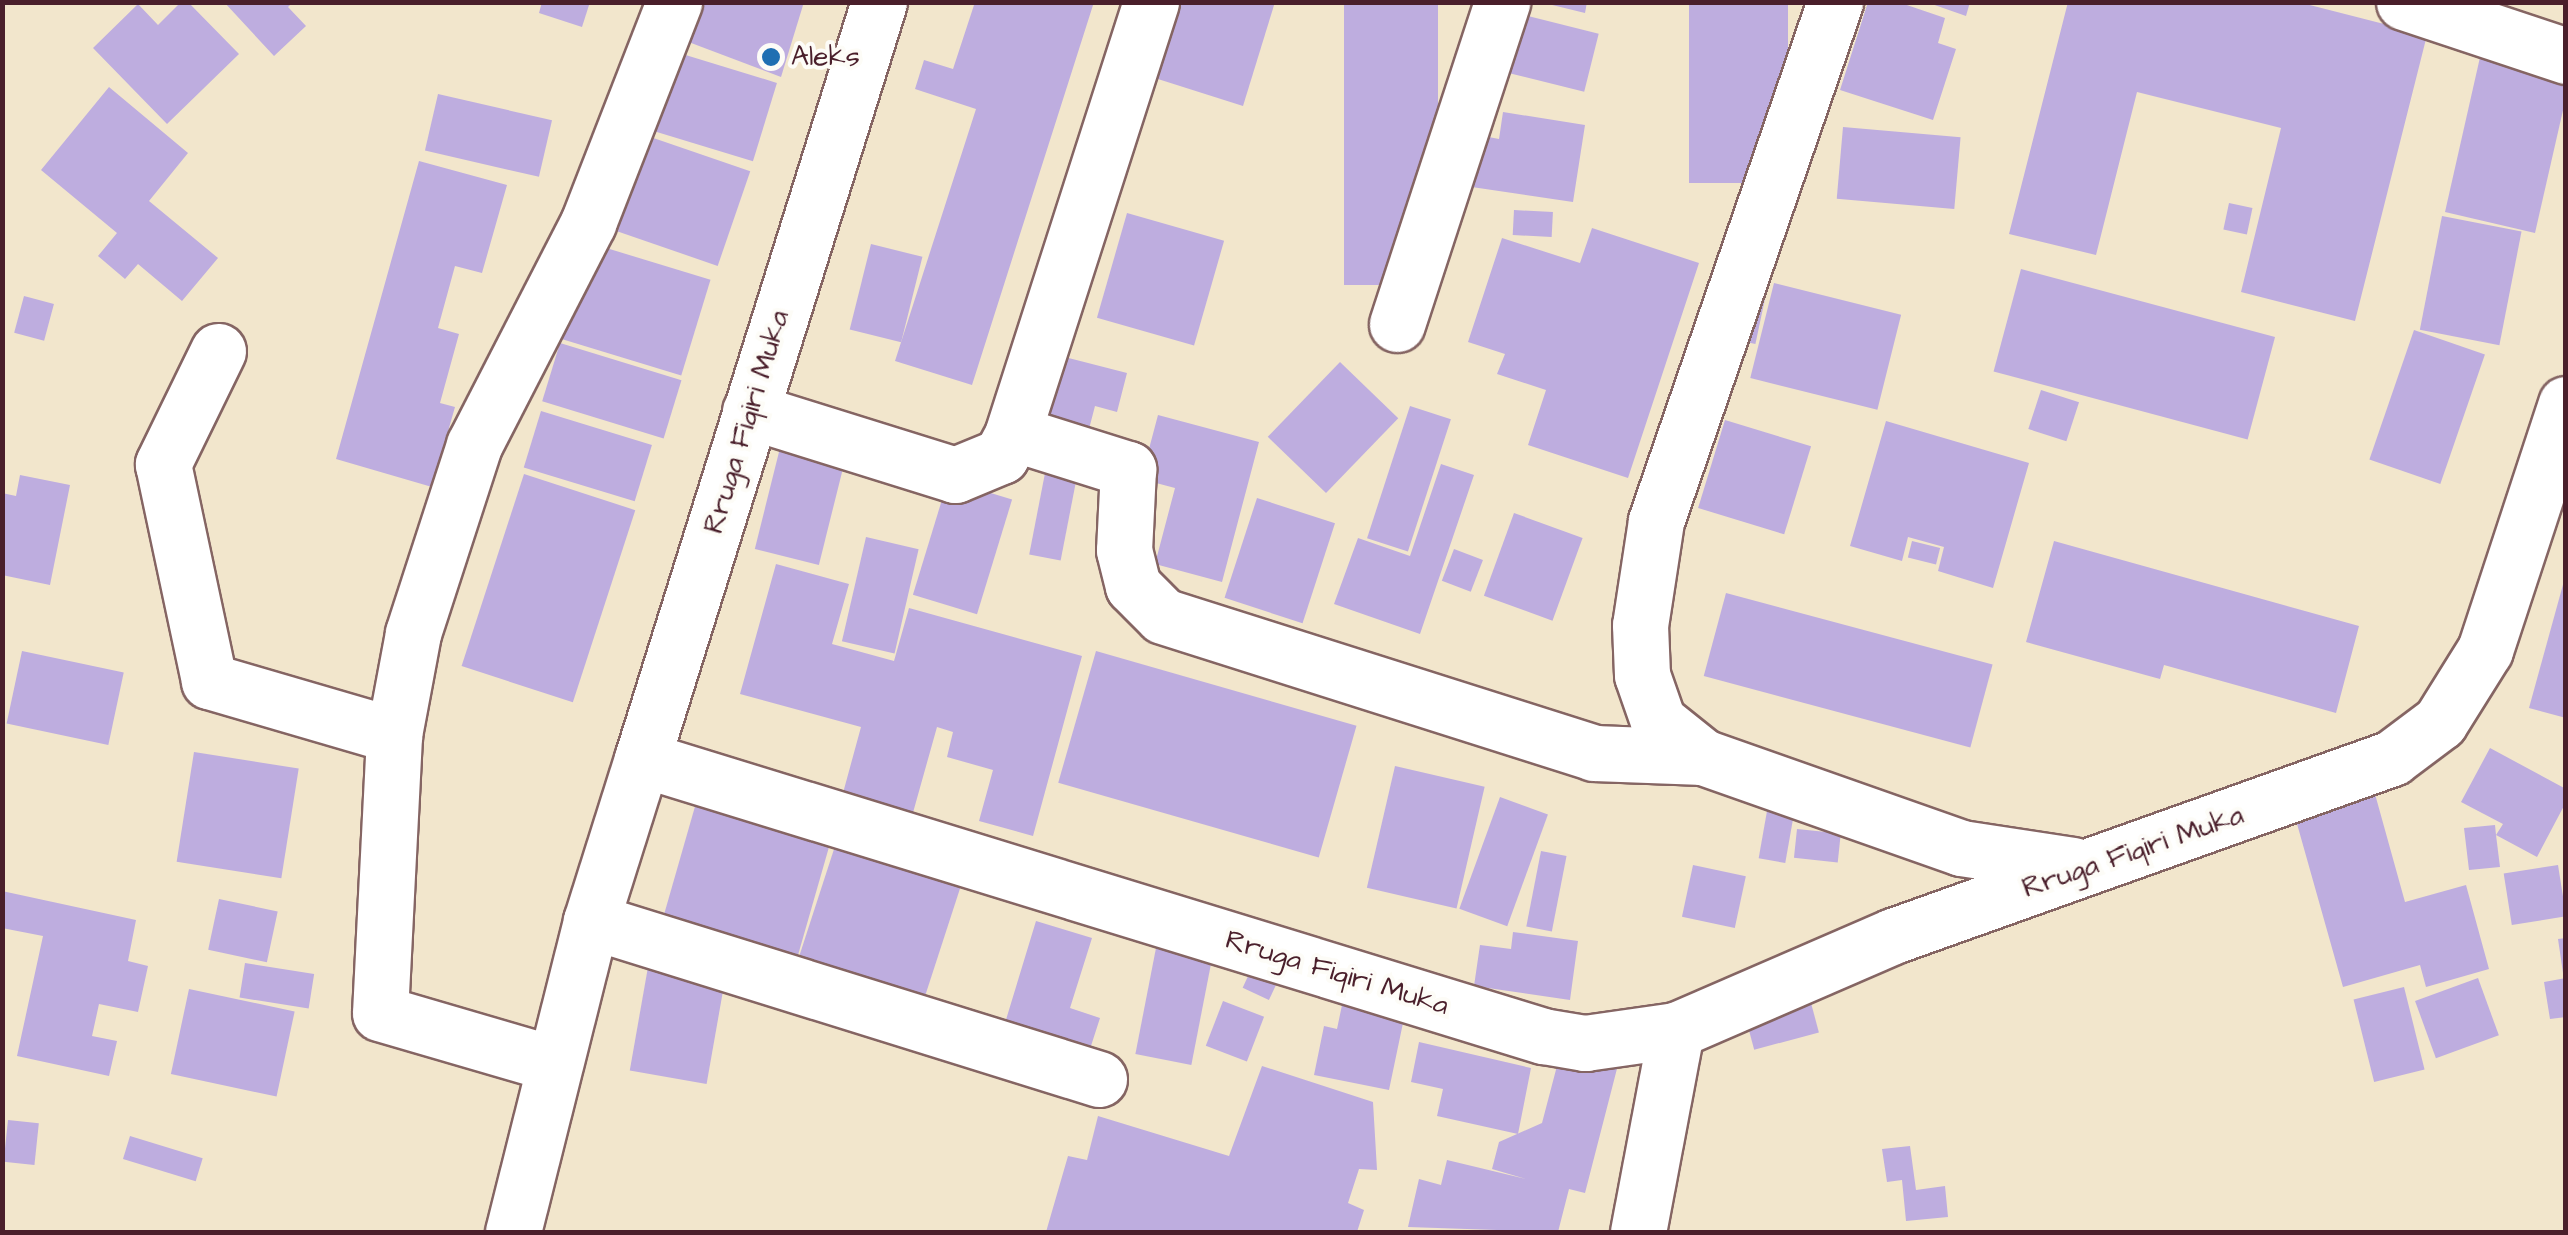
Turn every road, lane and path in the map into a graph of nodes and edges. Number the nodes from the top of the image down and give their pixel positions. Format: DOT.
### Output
graph roads {
  1 [pos="674,2"];
  2 [pos="879,2"];
  3 [pos="1151,2"];
  4 [pos="1502,2"];
  5 [pos="1835,2"];
  6 [pos="2404,2"];
  7 [pos="2566,56"];
  8 [pos="1397,324"];
  9 [pos="218,351"];
  10 [pos="2566,404"];
  11 [pos="750,411"];
  12 [pos="1013,434"];
  13 [pos="394,734"];
  14 [pos="1703,758"];
  15 [pos="642,759"];
  16 [pos="2090,866"];
  17 [pos="591,921"];
  18 [pos="1676,1030"];
  19 [pos="554,1064"];
  20 [pos="1099,1078"];
  21 [pos="513,1232"];
  22 [pos="1638,1232"];
  1 -- 13 [label="street"];
  2 -- 11 [label="street, Rruga Fiqiri Muka"];
  3 -- 12 [label="street"];
  4 -- 8 [label="street"];
  5 -- 14 [label="street"];
  6 -- 7 [label="street"];
  9 -- 13 [label="street"];
  10 -- 16 [label="street, Rruga Fiqiri Muka"];
  11 -- 12 [label="street"];
  11 -- 15 [label="street, Rruga Fiqiri Muka"];
  12 -- 14 [label="street"];
  13 -- 19 [label="street"];
  14 -- 16 [label="street"];
  15 -- 17 [label="street"];
  15 -- 18 [label="street, Rruga Fiqiri Muka"];
  16 -- 18 [label="street, Rruga Fiqiri Muka"];
  17 -- 19 [label="street"];
  17 -- 20 [label="street"];
  18 -- 22 [label="street"];
  19 -- 21 [label="street"];
}
